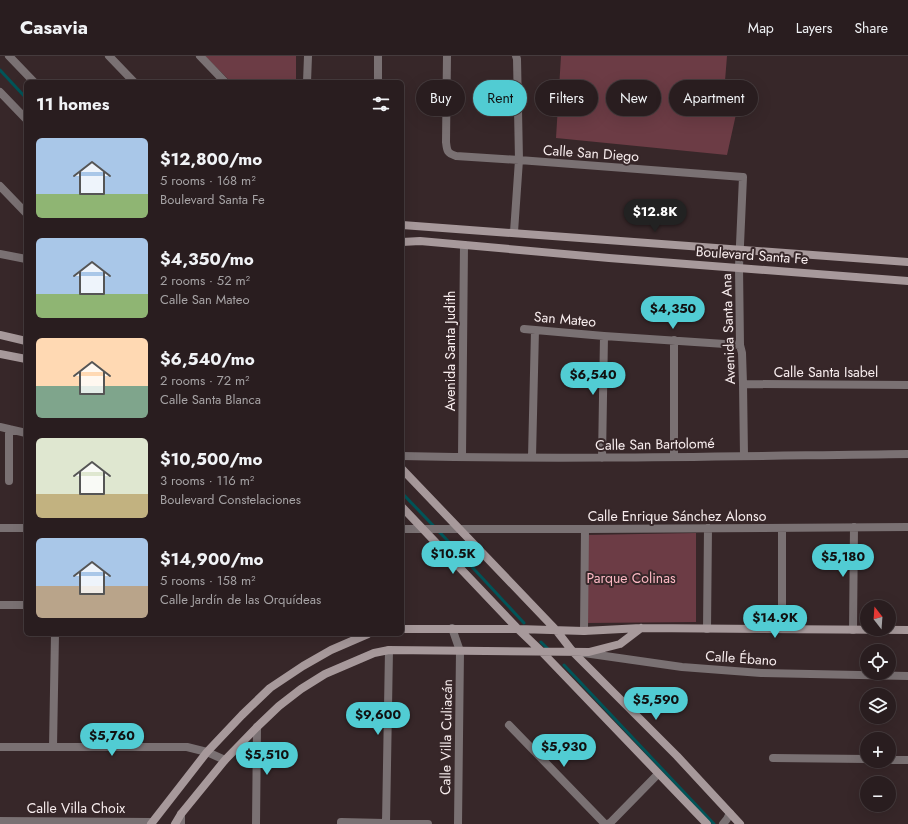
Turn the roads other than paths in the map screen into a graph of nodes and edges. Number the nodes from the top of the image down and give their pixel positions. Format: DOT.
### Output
graph roads {
  1 [pos="9,56"];
  2 [pos="109,56"];
  3 [pos="200,56"];
  4 [pos="308,56"];
  5 [pos="378,56"];
  6 [pos="447,56"];
  7 [pos="517,58"];
  8 [pos="32,80"];
  9 [pos="132,80"];
  10 [pos="223,80"];
  11 [pos="307,80"];
  12 [pos="378,80"];
  13 [pos="0,92"];
  14 [pos="24,117"];
  15 [pos="519,160"];
  16 [pos="743,177"];
  17 [pos="0,186"];
  18 [pos="24,211"];
  19 [pos="404,225"];
  20 [pos="514,232"];
  21 [pos="404,242"];
  22 [pos="464,245"];
  23 [pos="740,250"];
  24 [pos="0,254"];
  25 [pos="24,259"];
  26 [pos="908,262"];
  27 [pos="739,267"];
  28 [pos="908,281"];
  29 [pos="524,329"];
  30 [pos="535,330"];
  31 [pos="0,335"];
  32 [pos="604,336"];
  33 [pos="674,340"];
  34 [pos="24,341"];
  35 [pos="740,345"];
  36 [pos="0,354"];
  37 [pos="24,359"];
  38 [pos="743,384"];
  39 [pos="908,385"];
  40 [pos="0,427"];
  41 [pos="9,429"];
  42 [pos="24,433"];
  43 [pos="908,454"];
  44 [pos="404,456"];
  45 [pos="744,456"];
  46 [pos="462,457"];
  47 [pos="532,457"];
  48 [pos="674,457"];
  49 [pos="602,458"];
  50 [pos="404,471"];
  51 [pos="9,481"];
  52 [pos="404,509"];
  53 [pos="854,527"];
  54 [pos="908,527"];
  55 [pos="0,528"];
  56 [pos="24,528"];
  57 [pos="422,528"];
  58 [pos="459,528"];
  59 [pos="708,528"];
  60 [pos="782,528"];
  61 [pos="404,529"];
  62 [pos="585,529"];
  63 [pos="0,605"];
  64 [pos="24,605"];
  65 [pos="404,628"];
  66 [pos="452,628"];
  67 [pos="641,628"];
  68 [pos="707,628"];
  69 [pos="518,629"];
  70 [pos="782,629"];
  71 [pos="556,630"];
  72 [pos="853,630"];
  73 [pos="908,630"];
  74 [pos="584,631"];
  75 [pos="55,636"];
  76 [pos="363,636"];
  77 [pos="390,650"];
  78 [pos="460,651"];
  79 [pos="542,652"];
  80 [pos="573,652"];
  81 [pos="908,676"];
  82 [pos="509,725"];
  83 [pos="257,727"];
  84 [pos="0,747"];
  85 [pos="53,747"];
  86 [pos="207,752"];
  87 [pos="773,758"];
  88 [pos="860,759"];
  89 [pos="226,760"];
  90 [pos="896,760"];
  91 [pos="908,760"];
  92 [pos="658,774"];
  93 [pos="181,814"];
  94 [pos="727,819"];
  95 [pos="0,821"];
  96 [pos="152,823"];
  97 [pos="341,823"];
  98 [pos="386,823"];
  99 [pos="175,824"];
  100 [pos="181,824"];
  101 [pos="256,824"];
  102 [pos="428,824"];
  103 [pos="458,824"];
  104 [pos="606,824"];
  105 [pos="707,824"];
  106 [pos="740,824"];
  1 -- 8 [label="street"];
  2 -- 9 [label="street"];
  3 -- 10 [label="street"];
  4 -- 11 [label="street"];
  5 -- 12 [label="street"];
  6 -- 15 [label="street, Calle San Diego"];
  7 -- 15 [label="street"];
  13 -- 14 [label="street"];
  15 -- 16 [label="street, Calle San Diego"];
  15 -- 20 [label="street"];
  16 -- 23 [label="street, Avenida Santa Ana"];
  17 -- 18 [label="street"];
  19 -- 20 [label="street, Boulevard Santa Fe"];
  20 -- 23 [label="street, Boulevard Santa Fe"];
  21 -- 22 [label="street, Boulevard Santa Fe"];
  22 -- 27 [label="street, Boulevard Santa Fe"];
  22 -- 46 [label="street, Avenida Santa Judith"];
  23 -- 26 [label="street, Boulevard Santa Fe"];
  23 -- 27 [label="street, Avenida Santa Ana"];
  24 -- 25 [label="street"];
  27 -- 28 [label="street, Boulevard Santa Fe"];
  27 -- 35 [label="street, Avenida Santa Ana"];
  29 -- 30 [label="street, San Mateo"];
  30 -- 32 [label="street, San Mateo"];
  30 -- 47 [label="street"];
  31 -- 34 [label="street"];
  32 -- 33 [label="street, San Mateo"];
  32 -- 49 [label="street"];
  33 -- 35 [label="street, San Mateo"];
  33 -- 48 [label="street"];
  35 -- 38 [label="street, Avenida Santa Ana"];
  36 -- 37 [label="street"];
  38 -- 39 [label="street, Calle Santa Isabel"];
  38 -- 45 [label="street, Avenida Santa Ana"];
  40 -- 41 [label="street"];
  41 -- 42 [label="street"];
  41 -- 51 [label="street"];
  43 -- 45 [label="street, Calle San Bartolomé"];
  44 -- 46 [label="street, Calle San Bartolomé"];
  45 -- 48 [label="street, Calle San Bartolomé"];
  46 -- 47 [label="street, Calle San Bartolomé"];
  47 -- 49 [label="street, Calle San Bartolomé"];
  48 -- 49 [label="street, Calle San Bartolomé"];
  50 -- 58 [label="street"];
  52 -- 57 [label="street"];
  53 -- 54 [label="street, Calle Enrique Sánchez Alonso"];
  53 -- 60 [label="street, Calle Enrique Sánchez Alonso"];
  53 -- 72 [label="street"];
  55 -- 56 [label="street"];
  57 -- 58 [label="street, Calle Enrique Sánchez Alonso"];
  57 -- 61 [label="street"];
  57 -- 69 [label="street"];
  58 -- 62 [label="street, Calle Enrique Sánchez Alonso"];
  58 -- 71 [label="street"];
  59 -- 60 [label="street, Calle Enrique Sánchez Alonso"];
  59 -- 62 [label="street, Calle Enrique Sánchez Alonso"];
  59 -- 68 [label="street"];
  60 -- 70 [label="street"];
  62 -- 74 [label="street"];
  63 -- 64 [label="street"];
  65 -- 66 [label="street"];
  66 -- 69 [label="street"];
  66 -- 78 [label="street, Calle Villa Culiacán"];
  67 -- 68 [label="street"];
  67 -- 74 [label="street"];
  67 -- 80 [label="street"];
  68 -- 70 [label="street"];
  69 -- 71 [label="street"];
  69 -- 79 [label="street"];
  70 -- 72 [label="street"];
  71 -- 74 [label="street"];
  71 -- 80 [label="street"];
  72 -- 73 [label="street"];
  75 -- 85 [label="street"];
  76 -- 86 [label="street"];
  77 -- 78 [label="street"];
  77 -- 83 [label="street"];
  77 -- 98 [label="street"];
  78 -- 79 [label="street"];
  78 -- 103 [label="street, Calle Villa Culiacán"];
  79 -- 80 [label="street"];
  79 -- 92 [label="street"];
  80 -- 81 [label="street, Calle Ébano"];
  80 -- 94 [label="street"];
  82 -- 104 [label="street"];
  83 -- 89 [label="street"];
  83 -- 101 [label="street"];
  84 -- 85 [label="street"];
  85 -- 86 [label="street"];
  86 -- 89 [label="street"];
  86 -- 96 [label="street"];
  87 -- 88 [label="street"];
  89 -- 93 [label="street"];
  90 -- 91 [label="street"];
  92 -- 104 [label="street"];
  92 -- 105 [label="street"];
  93 -- 99 [label="street"];
  93 -- 100 [label="street"];
  94 -- 106 [label="street"];
  95 -- 96 [label="street, Calle Villa Choix"];
  97 -- 98 [label="street"];
  98 -- 102 [label="street"];
}
